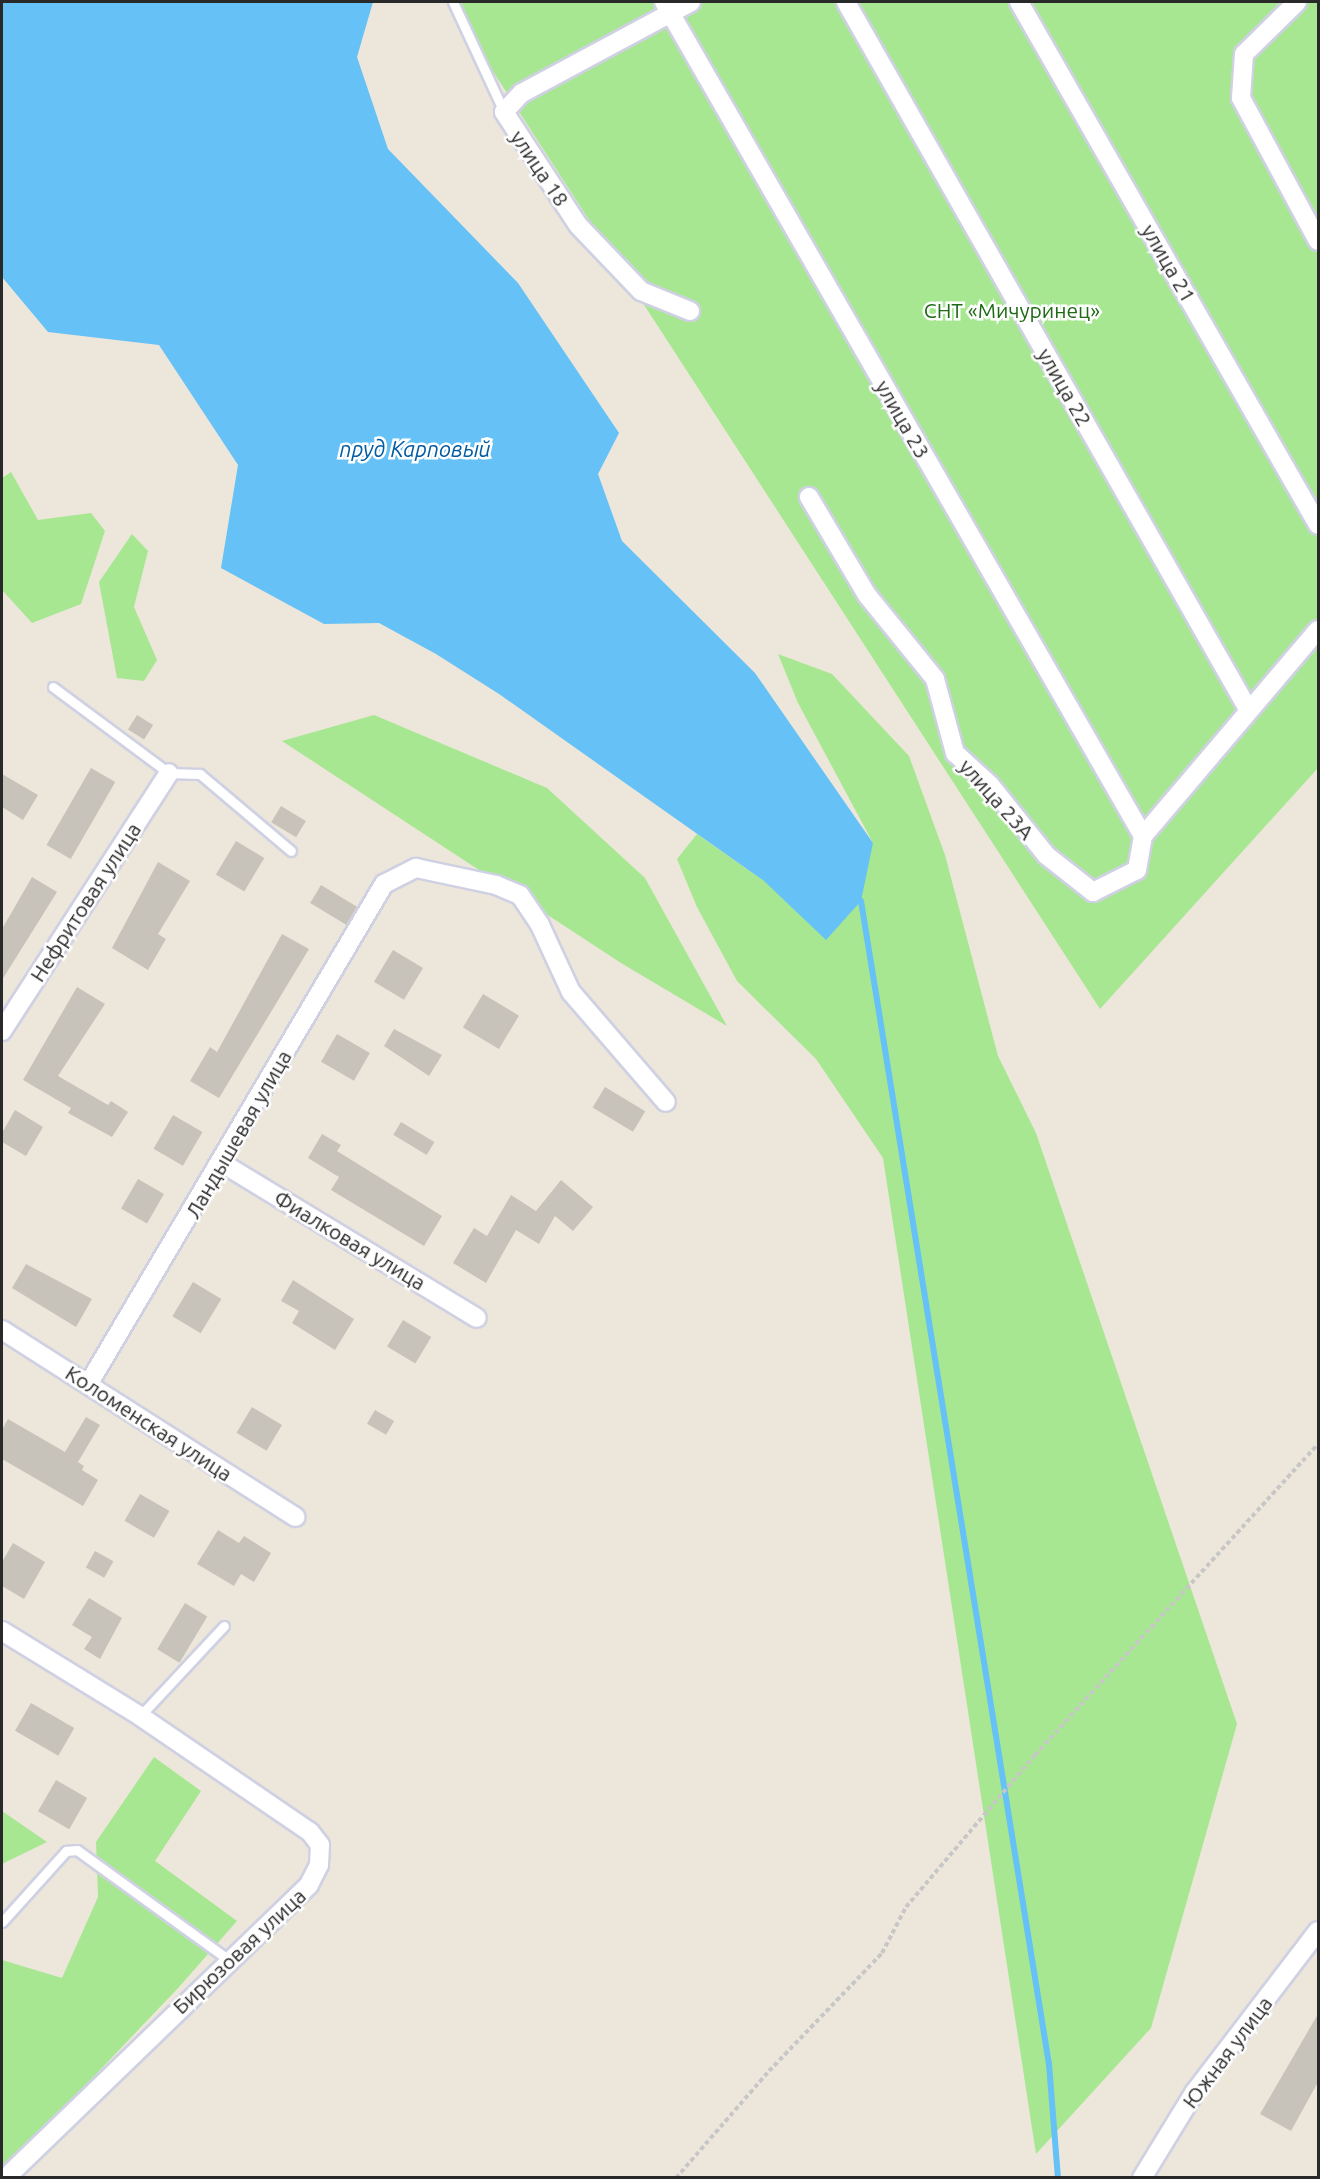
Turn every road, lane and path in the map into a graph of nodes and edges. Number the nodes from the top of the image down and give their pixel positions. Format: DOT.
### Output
graph roads {
  1 [pos="453,2"];
  2 [pos="691,2"];
  3 [pos="846,2"];
  4 [pos="1019,2"];
  5 [pos="1297,2"];
  6 [pos="667,8"];
  7 [pos="504,112"];
  8 [pos="1318,241"];
  9 [pos="690,311"];
  10 [pos="809,497"];
  11 [pos="1318,525"];
  12 [pos="1318,630"];
  13 [pos="53,687"];
  14 [pos="1248,709"];
  15 [pos="169,773"];
  16 [pos="1143,836"];
  17 [pos="291,851"];
  18 [pos="2,1031"];
  19 [pos="666,1102"];
  20 [pos="222,1163"];
  21 [pos="477,1318"];
  22 [pos="2,1330"];
  23 [pos="89,1383"];
  24 [pos="1318,1444"];
  25 [pos="296,1517"];
  26 [pos="224,1626"];
  27 [pos="2,1631"];
  28 [pos="140,1716"];
  29 [pos="2,1922"];
  30 [pos="1318,1931"];
  31 [pos="230,1960"];
  32 [pos="6,2178"];
  33 [pos="676,2178"];
  34 [pos="1142,2178"];
  1 -- 7 [label="lane"];
  2 -- 6 [label="street, улица 18"];
  3 -- 14 [label="street, улица 22"];
  4 -- 11 [label="street, улица 21"];
  5 -- 8 [label="street"];
  6 -- 7 [label="street, улица 18"];
  6 -- 16 [label="street, улица 23"];
  7 -- 9 [label="street, улица 18"];
  10 -- 16 [label="street, улица 23А"];
  12 -- 14 [label="street"];
  13 -- 15 [label="lane"];
  14 -- 16 [label="street"];
  15 -- 17 [label="lane"];
  15 -- 18 [label="street, Нефритовая улица"];
  19 -- 20 [label="street, Ландышевая улица"];
  20 -- 21 [label="street, Фиалковая улица"];
  20 -- 23 [label="street, Ландышевая улица"];
  22 -- 23 [label="street, Коломенская улица"];
  23 -- 25 [label="street, Коломенская улица"];
  24 -- 33 [label="path"];
  26 -- 28 [label="lane"];
  27 -- 28 [label="street"];
  28 -- 31 [label="street, Бирюзовая улица"];
  29 -- 31 [label="lane"];
  30 -- 34 [label="street, Южная улица"];
  31 -- 32 [label="street, Бирюзовая улица"];
}
